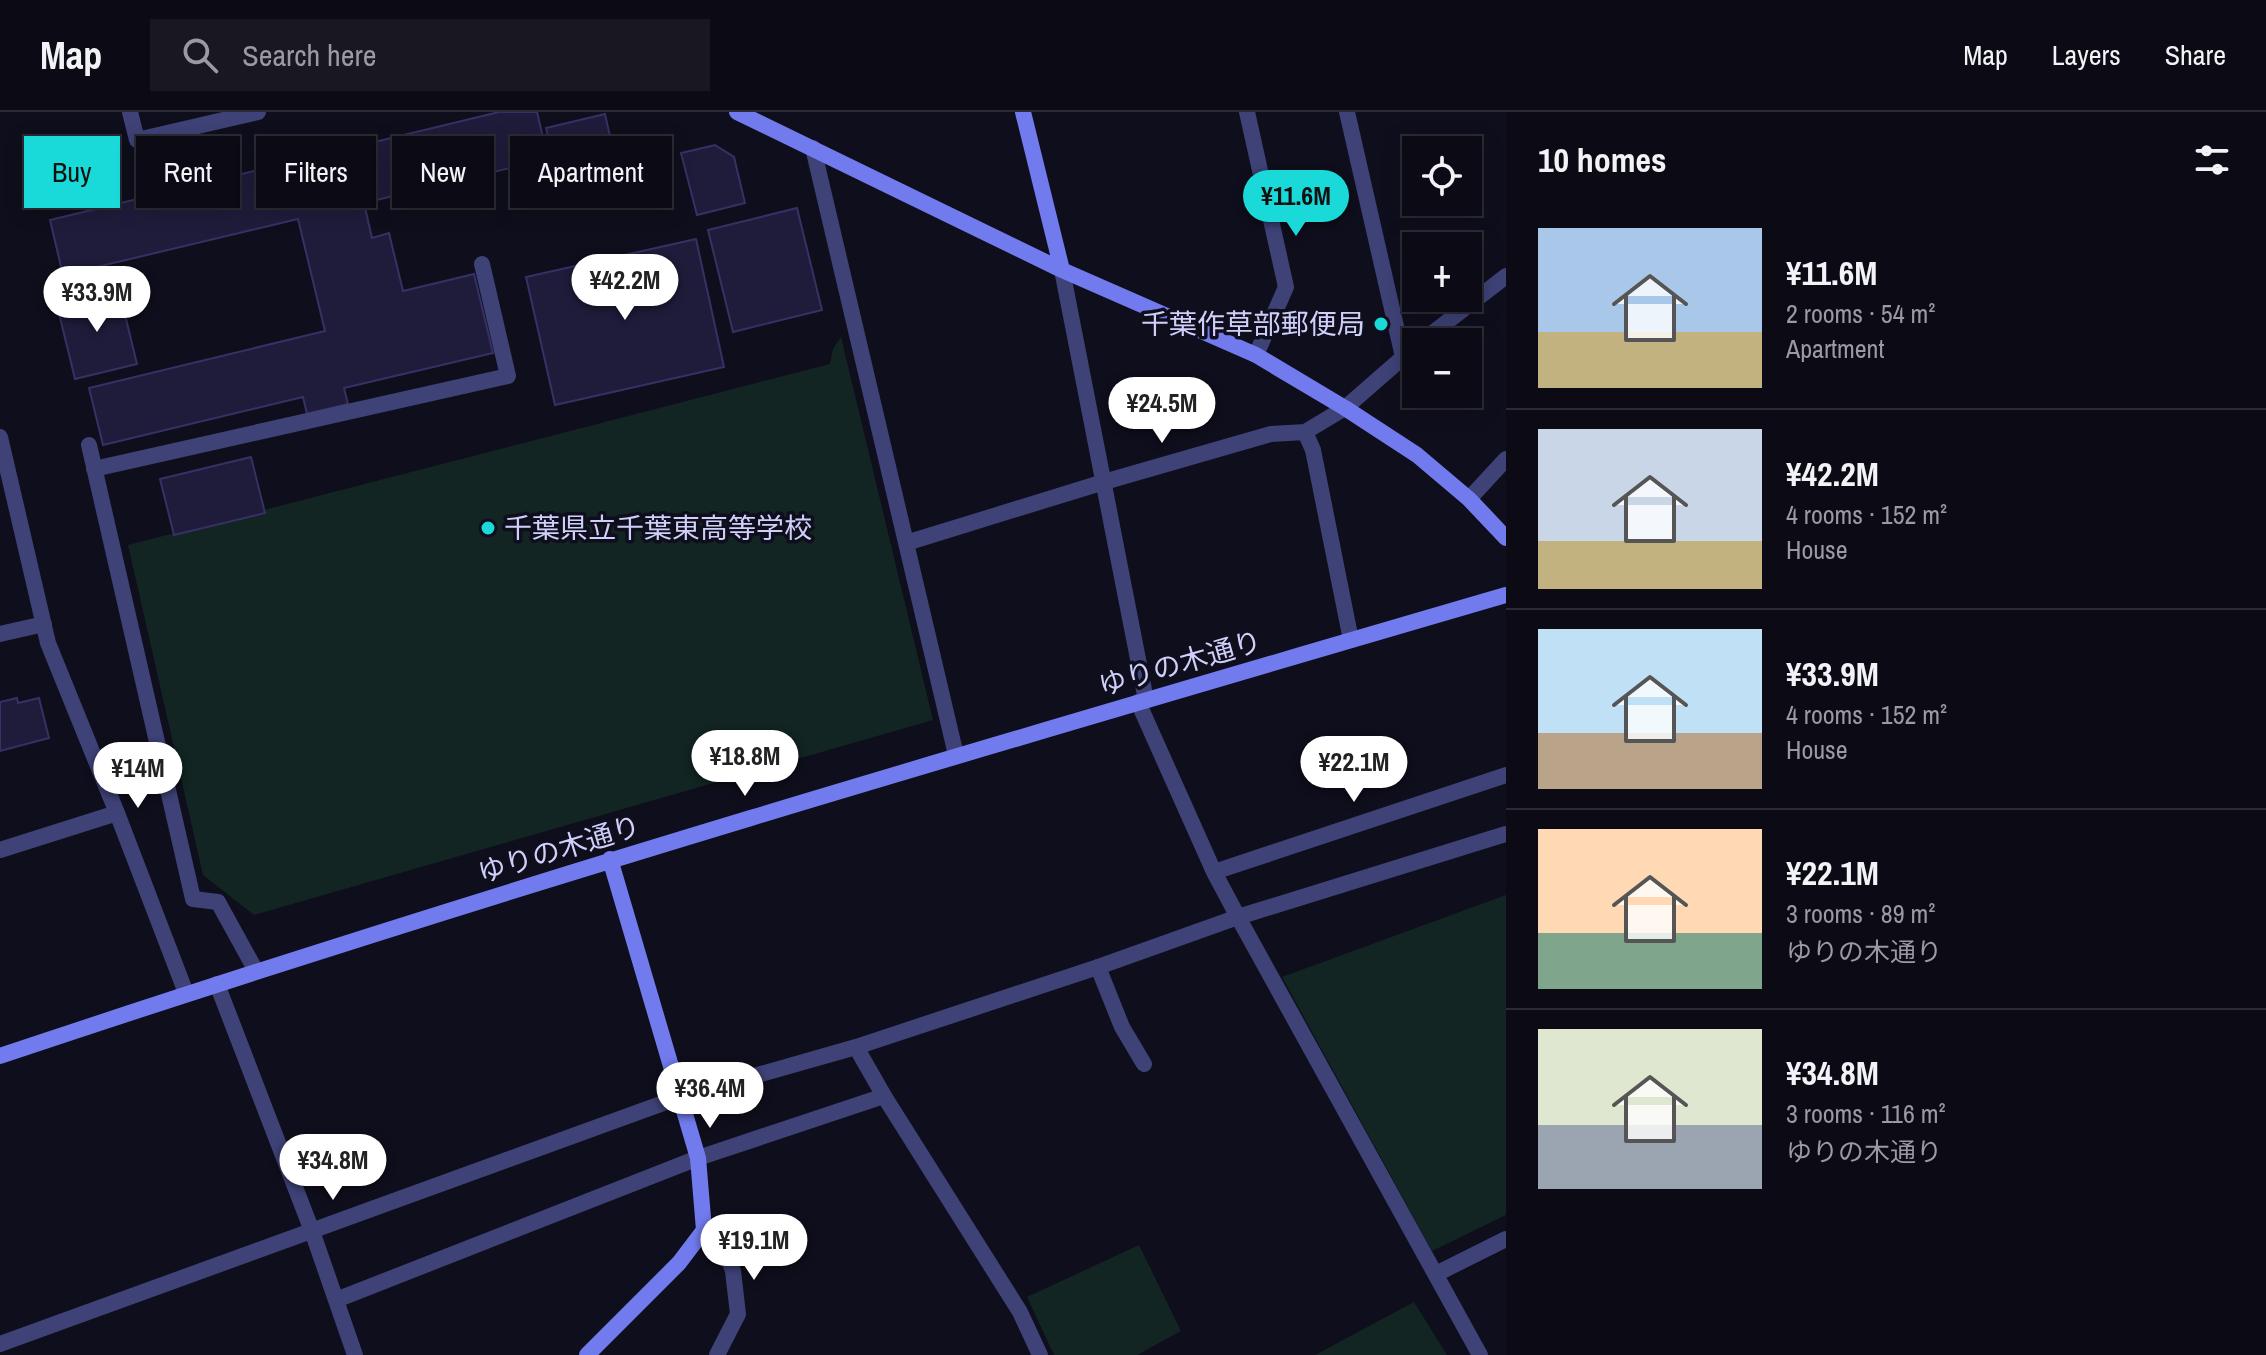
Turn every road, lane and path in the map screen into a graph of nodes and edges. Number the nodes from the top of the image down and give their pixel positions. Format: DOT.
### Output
graph roads {
  1 [pos="130,112"];
  2 [pos="258,112"];
  3 [pos="737,112"];
  4 [pos="1023,112"];
  5 [pos="1247,112"];
  6 [pos="1347,112"];
  7 [pos="813,148"];
  8 [pos="482,264"];
  9 [pos="1062,270"];
  10 [pos="1506,276"];
  11 [pos="1403,328"];
  12 [pos="1439,328"];
  13 [pos="1256,355"];
  14 [pos="1402,357"];
  15 [pos="1345,408"];
  16 [pos="1305,432"];
  17 [pos="0,437"];
  18 [pos="89,445"];
  19 [pos="1506,459"];
  20 [pos="94,469"];
  21 [pos="1104,482"];
  22 [pos="1469,499"];
  23 [pos="1506,538"];
  24 [pos="906,543"];
  25 [pos="1506,595"];
  26 [pos="44,624"];
  27 [pos="0,634"];
  28 [pos="1351,640"];
  29 [pos="1142,701"];
  30 [pos="956,755"];
  31 [pos="1506,775"];
  32 [pos="117,813"];
  33 [pos="1506,834"];
  34 [pos="0,850"];
  35 [pos="610,859"];
  36 [pos="1214,872"];
  37 [pos="1238,917"];
  38 [pos="1098,967"];
  39 [pos="256,971"];
  40 [pos="217,984"];
  41 [pos="186,993"];
  42 [pos="856,1047"];
  43 [pos="1,1054"];
  44 [pos="1144,1064"];
  45 [pos="884,1096"];
  46 [pos="680,1097"];
  47 [pos="698,1158"];
  48 [pos="704,1230"];
  49 [pos="312,1231"];
  50 [pos="1506,1239"];
  51 [pos="1436,1274"];
  52 [pos="336,1300"];
  53 [pos="0,1344"];
  54 [pos="355,1355"];
  55 [pos="587,1355"];
  56 [pos="717,1355"];
  57 [pos="1040,1355"];
  58 [pos="1480,1355"];
  1 -- 2 [label="street"];
  3 -- 7 [label="street"];
  4 -- 9 [label="street"];
  5 -- 13 [label="street"];
  6 -- 11 [label="street"];
  7 -- 9 [label="street"];
  7 -- 24 [label="street"];
  8 -- 20 [label="street"];
  9 -- 13 [label="street"];
  9 -- 21 [label="street"];
  10 -- 12 [label="street"];
  13 -- 15 [label="street"];
  14 -- 15 [label="street"];
  15 -- 16 [label="street"];
  15 -- 22 [label="street"];
  16 -- 21 [label="street"];
  16 -- 28 [label="street"];
  17 -- 26 [label="street"];
  18 -- 20 [label="street"];
  19 -- 22 [label="street"];
  20 -- 39 [label="street"];
  21 -- 24 [label="street"];
  21 -- 29 [label="street"];
  22 -- 23 [label="street"];
  24 -- 30 [label="street"];
  25 -- 28 [label="street, ゆりの木通り"];
  26 -- 27 [label="street"];
  26 -- 32 [label="street"];
  28 -- 29 [label="street, ゆりの木通り"];
  29 -- 30 [label="street, ゆりの木通り"];
  29 -- 36 [label="street"];
  30 -- 35 [label="street, ゆりの木通り"];
  31 -- 36 [label="street"];
  32 -- 34 [label="street"];
  32 -- 41 [label="street"];
  33 -- 37 [label="street"];
  35 -- 39 [label="street, ゆりの木通り"];
  35 -- 46 [label="street"];
  36 -- 37 [label="street"];
  37 -- 38 [label="street"];
  37 -- 51 [label="street"];
  38 -- 42 [label="street"];
  38 -- 44 [label="street"];
  39 -- 40 [label="street, ゆりの木通り"];
  40 -- 41 [label="street, ゆりの木通り"];
  40 -- 49 [label="street"];
  41 -- 43 [label="street, ゆりの木通り"];
  42 -- 45 [label="street"];
  42 -- 46 [label="street"];
  45 -- 47 [label="street"];
  45 -- 57 [label="street"];
  46 -- 47 [label="street"];
  46 -- 49 [label="street"];
  47 -- 48 [label="street"];
  47 -- 52 [label="street"];
  48 -- 55 [label="street"];
  48 -- 56 [label="street"];
  49 -- 52 [label="street"];
  49 -- 53 [label="street"];
  50 -- 51 [label="street"];
  51 -- 58 [label="street"];
  52 -- 54 [label="street"];
}
